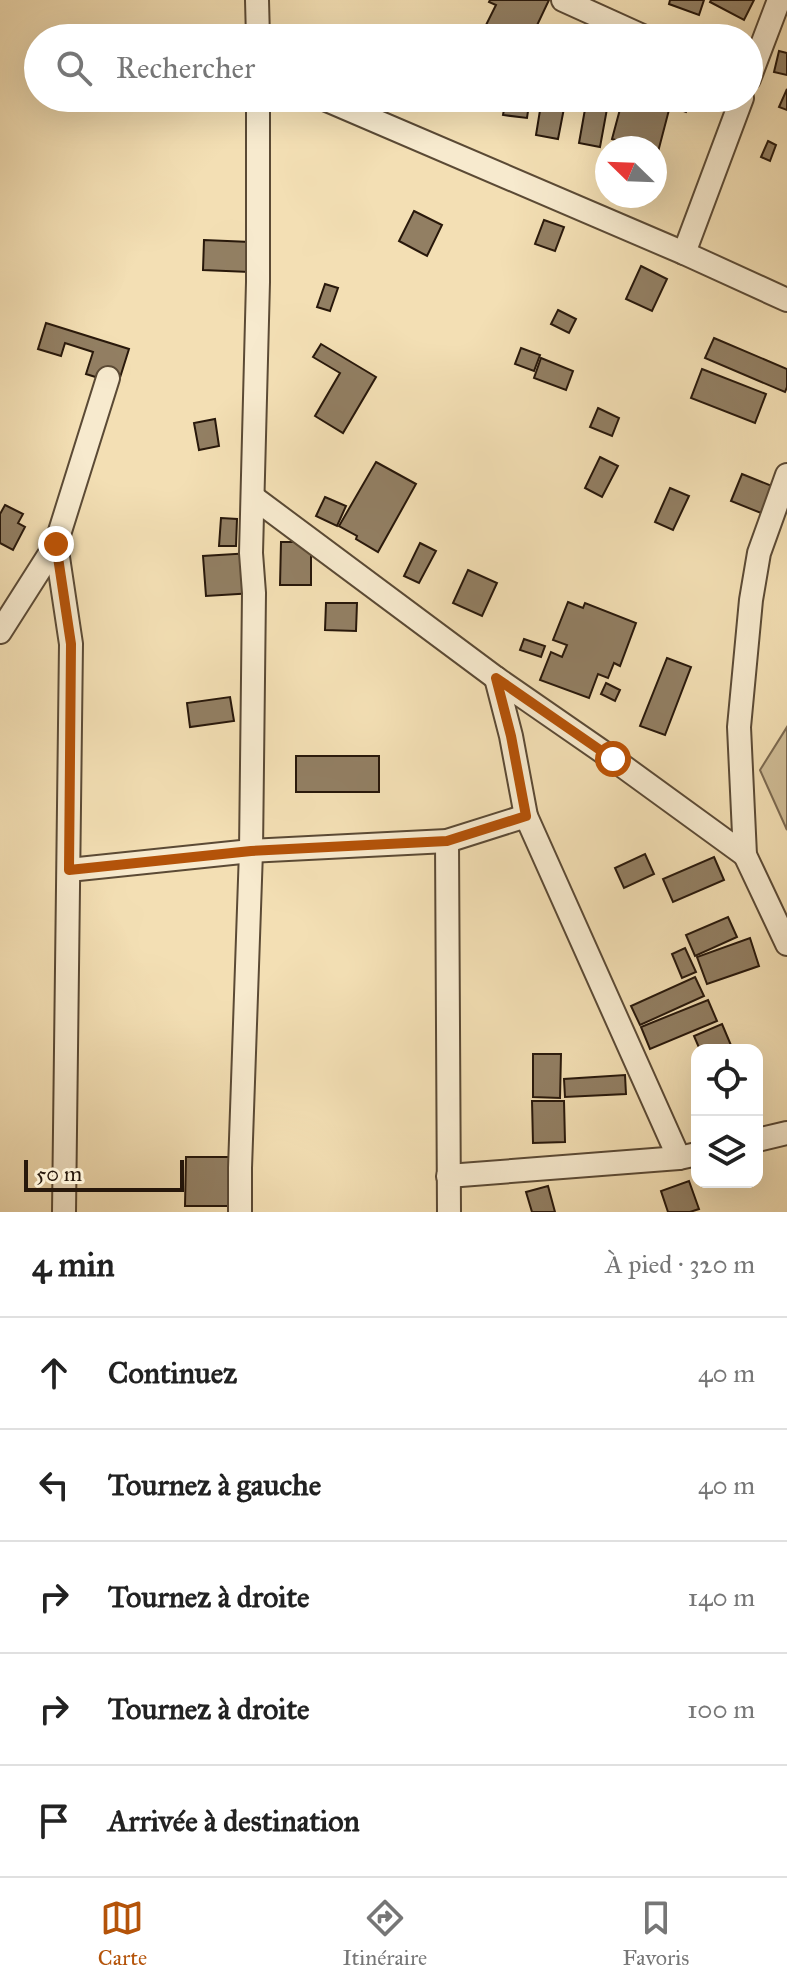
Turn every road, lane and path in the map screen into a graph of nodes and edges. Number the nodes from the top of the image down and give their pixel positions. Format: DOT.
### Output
graph roads {
  1 [pos="257,0"];
  2 [pos="563,0"];
  3 [pos="779,0"];
  4 [pos="258,24"];
  5 [pos="616,24"];
  6 [pos="763,42"];
  7 [pos="258,112"];
  8 [pos="355,112"];
  9 [pos="737,112"];
  10 [pos="684,253"];
  11 [pos="787,300"];
  12 [pos="108,378"];
  13 [pos="787,475"];
  14 [pos="253,497"];
  15 [pos="56,544"];
  16 [pos="0,632"];
  17 [pos="496,678"];
  18 [pos="526,816"];
  19 [pos="447,841"];
  20 [pos="251,851"];
  21 [pos="745,855"];
  22 [pos="69,870"];
  23 [pos="787,944"];
  24 [pos="787,1133"];
  25 [pos="763,1139"];
  26 [pos="688,1156"];
  27 [pos="448,1176"];
  28 [pos="64,1212"];
  29 [pos="240,1212"];
  30 [pos="449,1212"];
  1 -- 4 [label="street"];
  2 -- 5 [label="street"];
  3 -- 6 [label="street"];
  7 -- 14 [label="street"];
  8 -- 10 [label="street"];
  9 -- 10 [label="street"];
  10 -- 11 [label="street"];
  12 -- 15 [label="street"];
  13 -- 21 [label="street"];
  14 -- 17 [label="street"];
  14 -- 20 [label="street"];
  15 -- 16 [label="street"];
  15 -- 22 [label="street"];
  17 -- 18 [label="street"];
  17 -- 21 [label="street"];
  18 -- 19 [label="street"];
  18 -- 26 [label="street"];
  19 -- 20 [label="street"];
  19 -- 27 [label="street"];
  20 -- 22 [label="street"];
  20 -- 29 [label="street"];
  21 -- 23 [label="street"];
  22 -- 28 [label="street"];
  24 -- 25 [label="street"];
  26 -- 27 [label="street"];
  27 -- 30 [label="street"];
}
